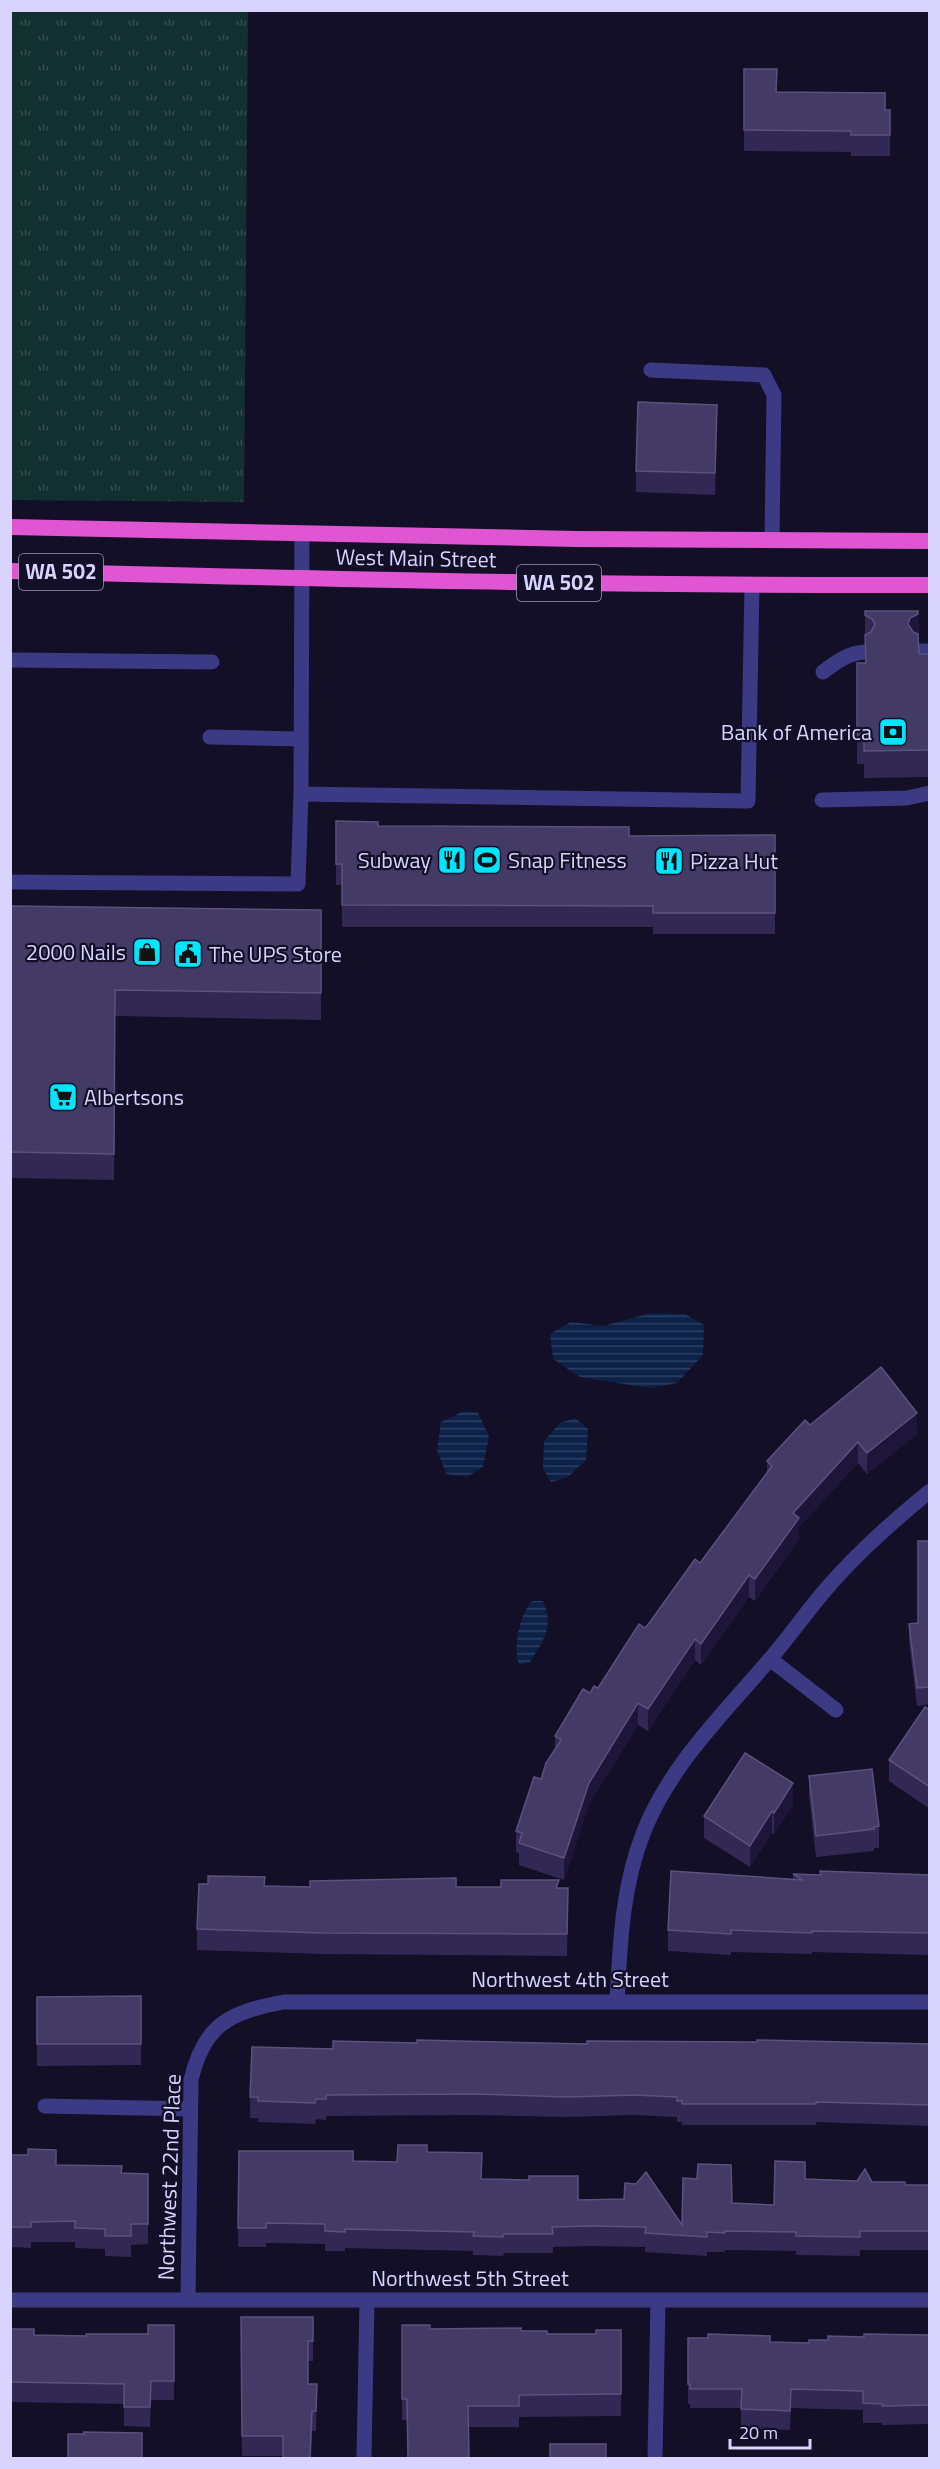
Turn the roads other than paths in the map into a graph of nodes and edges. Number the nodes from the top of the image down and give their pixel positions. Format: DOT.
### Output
graph roads {
  1 [pos="651,370"];
  2 [pos="10,527"];
  3 [pos="302,534"];
  4 [pos="772,540"];
  5 [pos="930,541"];
  6 [pos="10,571"];
  7 [pos="302,579"];
  8 [pos="752,585"];
  9 [pos="930,585"];
  10 [pos="865,652"];
  11 [pos="10,660"];
  12 [pos="212,662"];
  13 [pos="823,672"];
  14 [pos="210,737"];
  15 [pos="301,739"];
  16 [pos="930,793"];
  17 [pos="301,794"];
  18 [pos="822,800"];
  19 [pos="10,882"];
  20 [pos="930,1491"];
  21 [pos="770,1659"];
  22 [pos="836,1710"];
  23 [pos="617,2002"];
  24 [pos="930,2002"];
  25 [pos="217,2028"];
  26 [pos="45,2106"];
  27 [pos="190,2109"];
  28 [pos="10,2300"];
  29 [pos="188,2300"];
  30 [pos="367,2300"];
  31 [pos="658,2300"];
  32 [pos="930,2300"];
  33 [pos="364,2458"];
  34 [pos="655,2458"];
  1 -- 4 [label="street"];
  2 -- 3 [label="highway, West Main Street / WA 502"];
  3 -- 4 [label="highway, West Main Street / WA 502"];
  3 -- 7 [label="street"];
  4 -- 5 [label="highway, West Main Street / WA 502"];
  6 -- 7 [label="highway, West Main Street / WA 502"];
  7 -- 8 [label="highway, West Main Street / WA 502"];
  7 -- 15 [label="street"];
  8 -- 9 [label="highway, West Main Street / WA 502"];
  8 -- 17 [label="street"];
  10 -- 13 [label="street"];
  11 -- 12 [label="street"];
  14 -- 15 [label="street"];
  15 -- 17 [label="street"];
  16 -- 18 [label="street"];
  17 -- 19 [label="street"];
  20 -- 21 [label="street"];
  21 -- 22 [label="street"];
  21 -- 23 [label="street"];
  23 -- 24 [label="street, Northwest 4th Street"];
  23 -- 25 [label="street, Northwest 4th Street"];
  25 -- 27 [label="street, Northwest 22nd Place"];
  26 -- 27 [label="street"];
  27 -- 29 [label="street, Northwest 22nd Place"];
  28 -- 29 [label="street, Northwest 5th Street"];
  29 -- 30 [label="street, Northwest 5th Street"];
  30 -- 31 [label="street, Northwest 5th Street"];
  30 -- 33 [label="street"];
  31 -- 32 [label="street, Northwest 5th Street"];
  31 -- 34 [label="street"];
}
